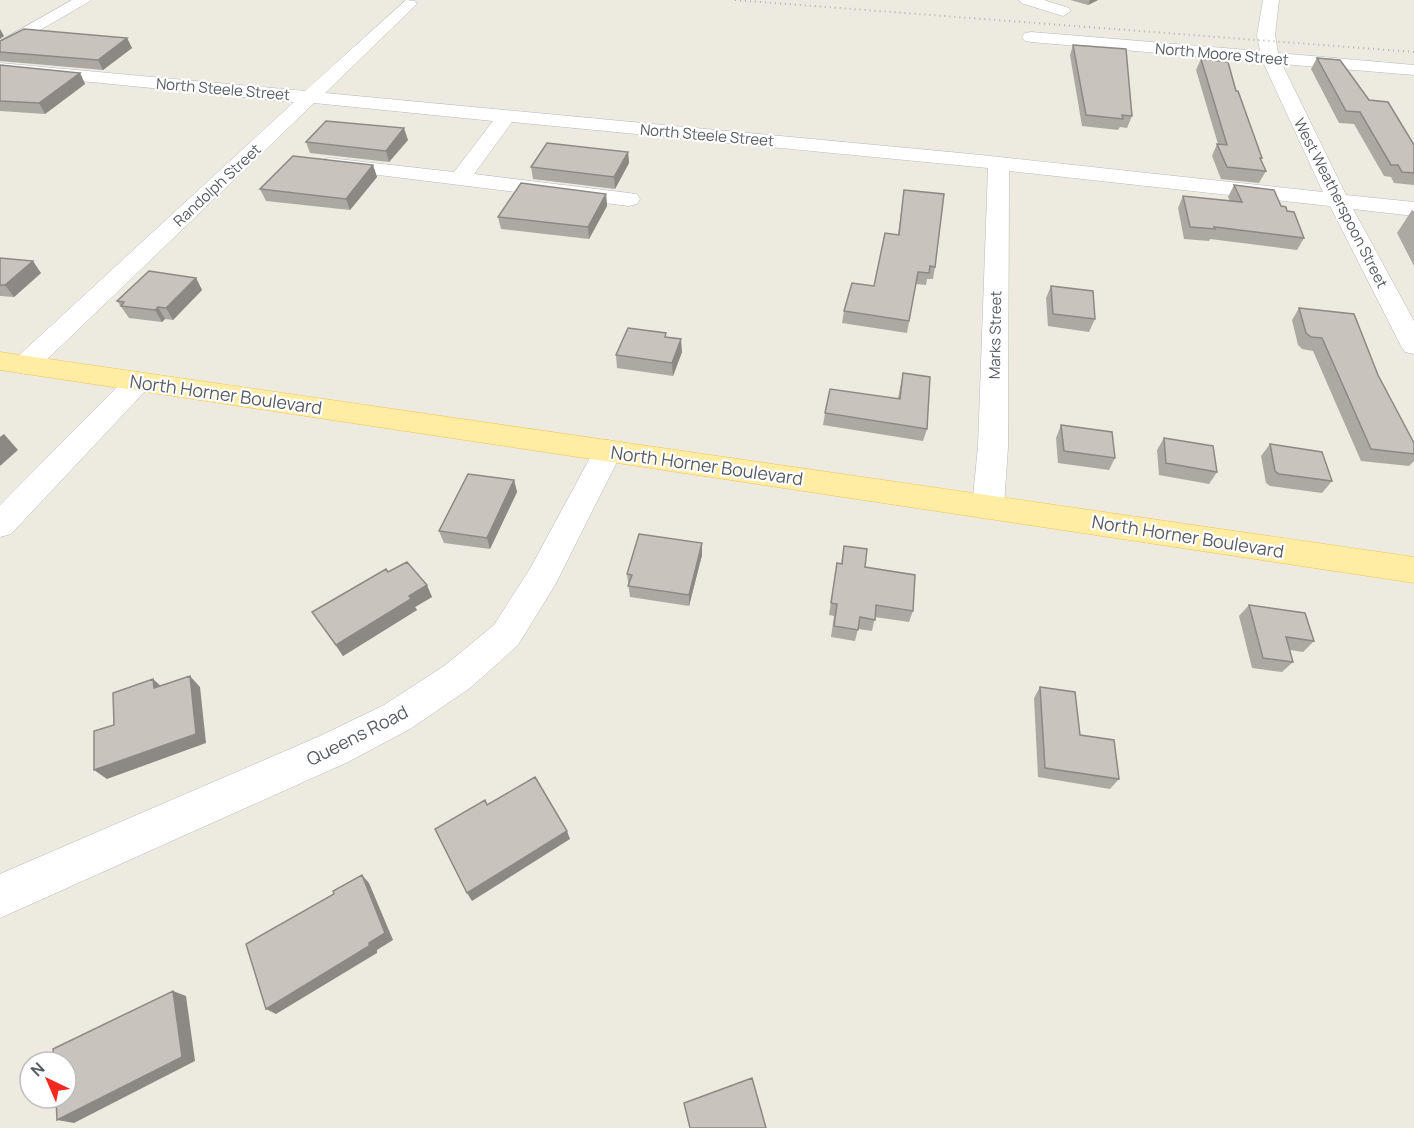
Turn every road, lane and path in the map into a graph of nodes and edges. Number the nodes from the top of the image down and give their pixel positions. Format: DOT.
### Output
graph roads {
  1 [pos="84,0"];
  2 [pos="1027,0"];
  3 [pos="1271,0"];
  4 [pos="409,4"];
  5 [pos="1063,11"];
  6 [pos="1031,37"];
  7 [pos="0,48"];
  8 [pos="1270,58"];
  9 [pos="0,68"];
  10 [pos="1414,70"];
  11 [pos="310,98"];
  12 [pos="507,116"];
  13 [pos="304,161"];
  14 [pos="999,163"];
  15 [pos="460,179"];
  16 [pos="628,199"];
  17 [pos="1338,201"];
  18 [pos="1414,209"];
  19 [pos="1414,346"];
  20 [pos="12,363"];
  21 [pos="139,381"];
  22 [pos="608,450"];
  23 [pos="988,506"];
  24 [pos="0,525"];
  25 [pos="1414,570"];
  26 [pos="0,896"];
  1 -- 7 [label="street"];
  2 -- 5 [label="street"];
  3 -- 8 [label="street, West Weatherspoon Street"];
  4 -- 11 [label="street, Randolph Street"];
  6 -- 8 [label="street, North Moore Street"];
  8 -- 10 [label="street, North Moore Street"];
  8 -- 17 [label="street, West Weatherspoon Street"];
  9 -- 11 [label="street, North Steele Street"];
  11 -- 12 [label="street, North Steele Street"];
  11 -- 20 [label="street, Randolph Street"];
  12 -- 14 [label="street, North Steele Street"];
  12 -- 15 [label="street"];
  13 -- 15 [label="street"];
  14 -- 17 [label="street, North Steele Street"];
  14 -- 23 [label="street, Marks Street"];
  15 -- 16 [label="street"];
  17 -- 18 [label="street, North Steele Street"];
  17 -- 19 [label="street, West Weatherspoon Street"];
  20 -- 21 [label="main road, North Horner Boulevard"];
  21 -- 22 [label="main road, North Horner Boulevard"];
  21 -- 24 [label="street"];
  22 -- 23 [label="main road, North Horner Boulevard"];
  22 -- 26 [label="street, Queens Road"];
  23 -- 25 [label="main road, North Horner Boulevard"];
}
